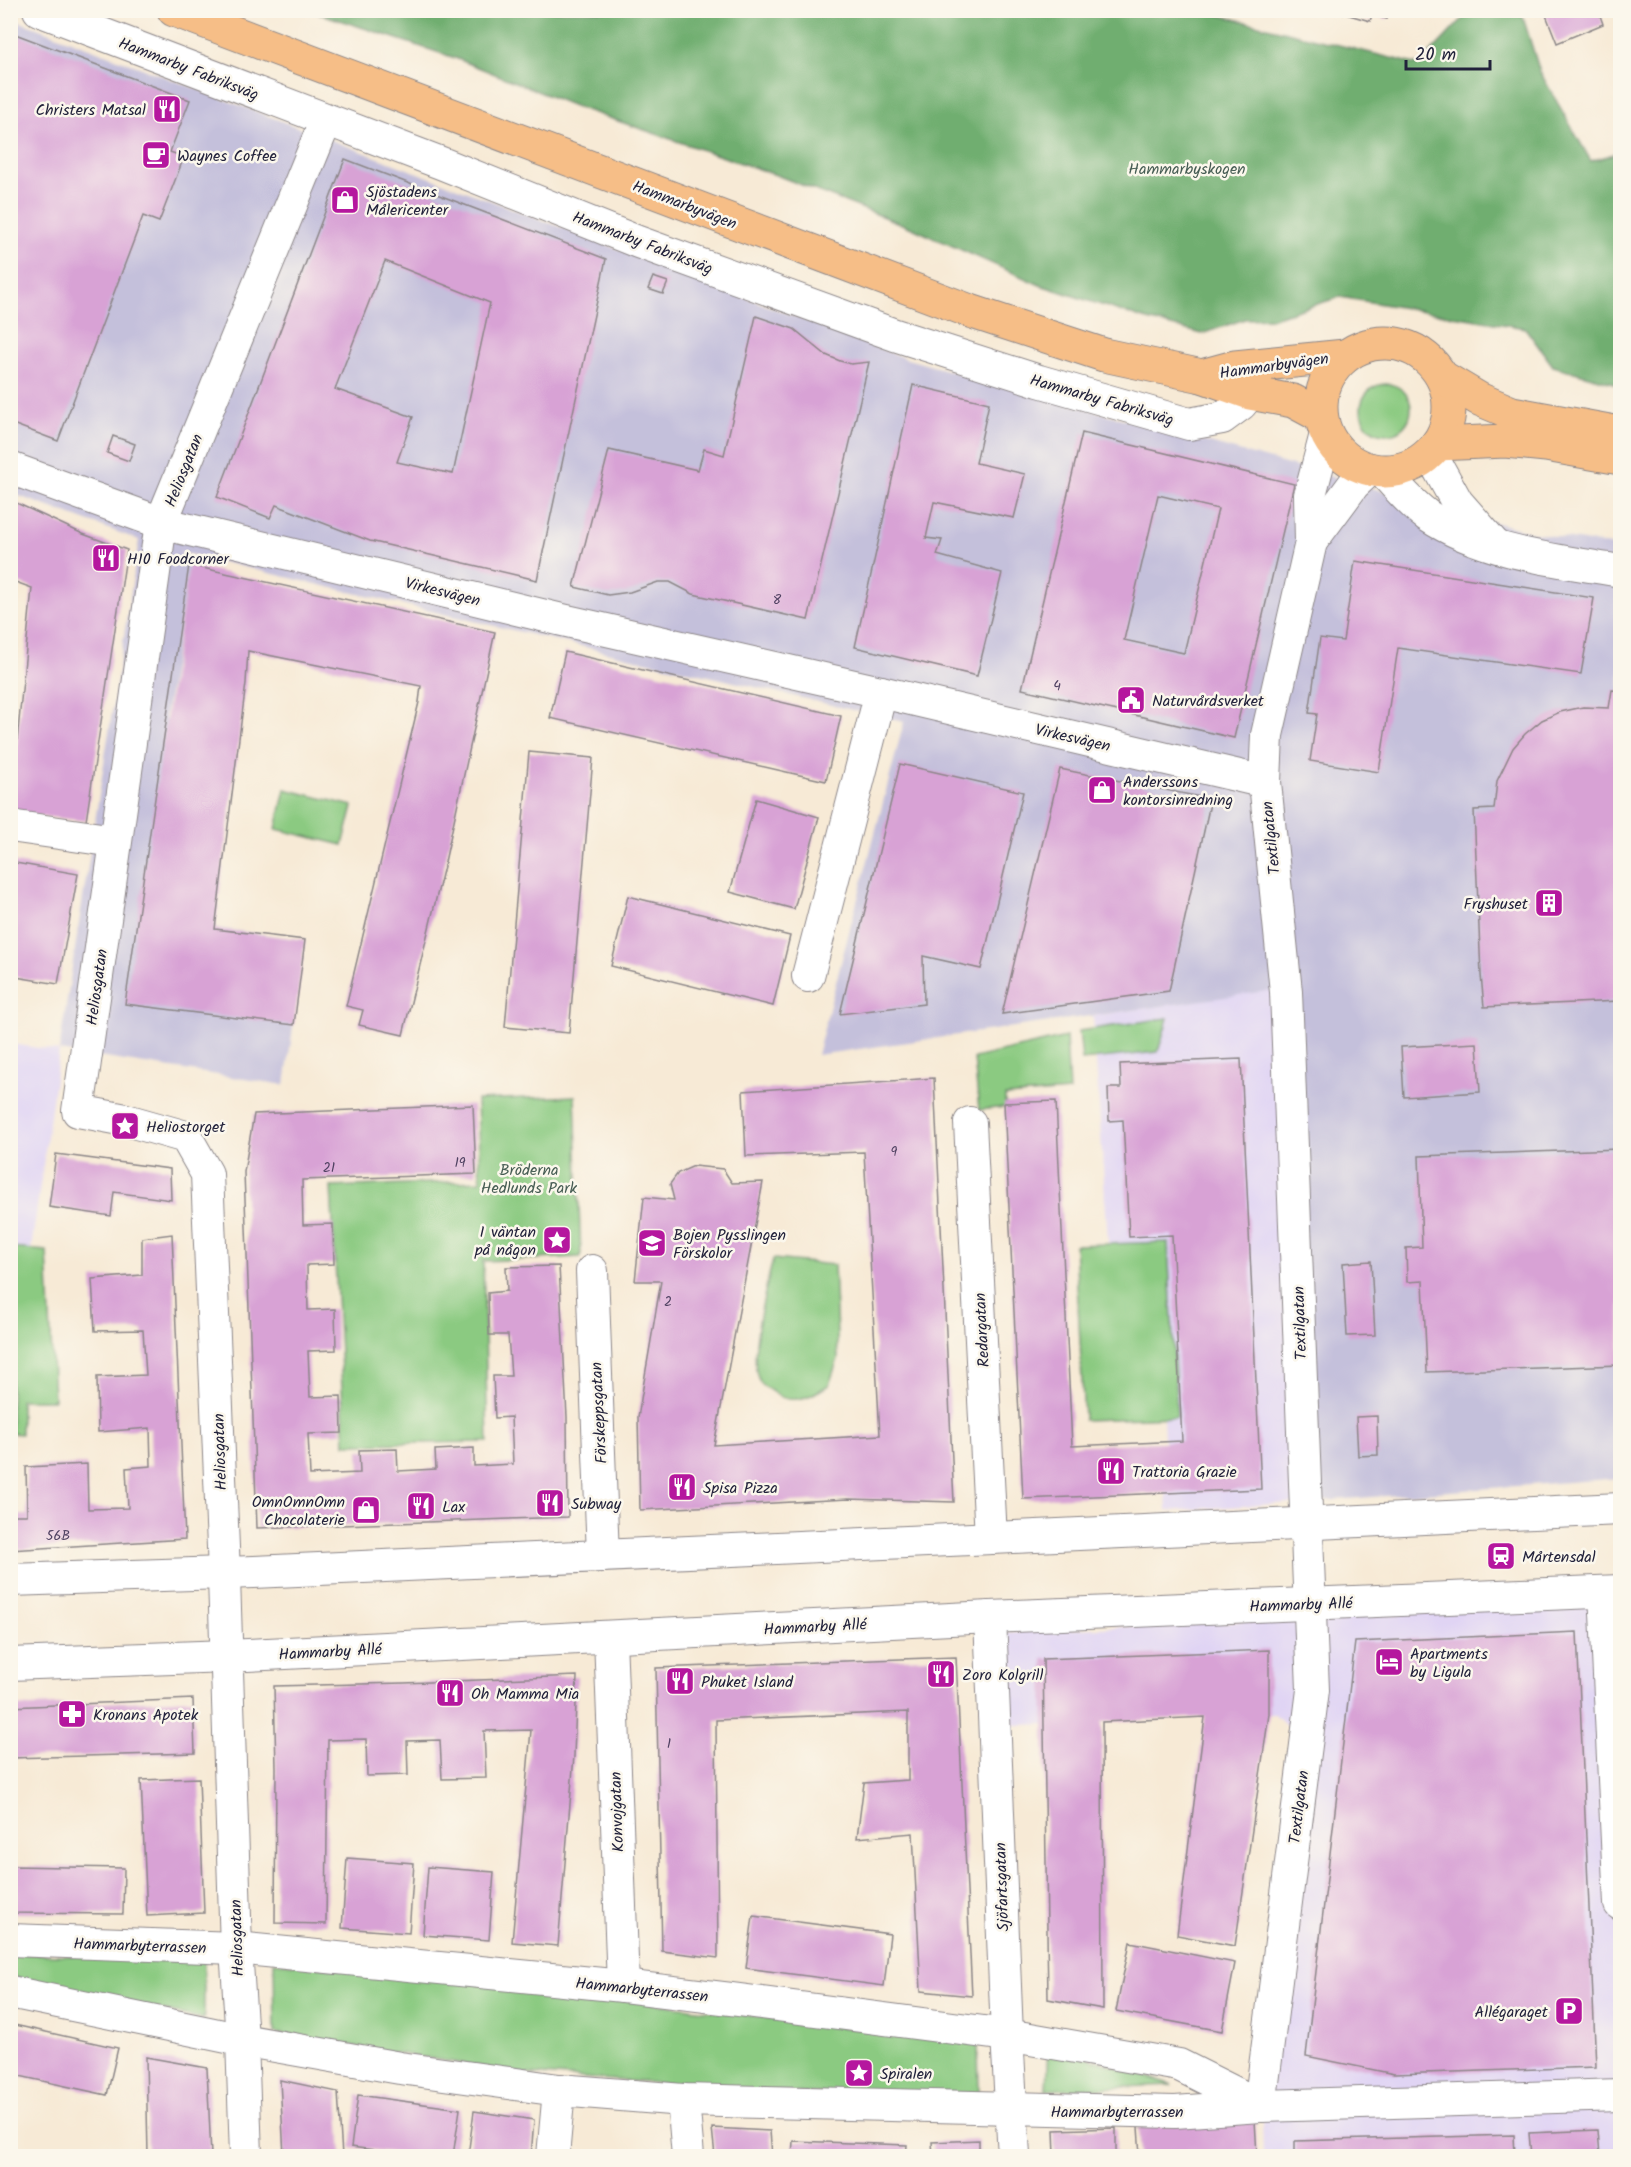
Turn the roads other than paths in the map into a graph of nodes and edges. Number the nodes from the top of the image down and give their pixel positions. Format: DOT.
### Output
graph roads {
  1 [pos="39,10"];
  2 [pos="174,10"];
  3 [pos="327,120"];
  4 [pos="1345,356"];
  5 [pos="1202,376"];
  6 [pos="1442,377"];
  7 [pos="1250,393"];
  8 [pos="1323,425"];
  9 [pos="1620,433"];
  10 [pos="1434,448"];
  11 [pos="1620,458"];
  12 [pos="10,468"];
  13 [pos="1376,470"];
  14 [pos="161,523"];
  15 [pos="1311,542"];
  16 [pos="1498,548"];
  17 [pos="1620,571"];
  18 [pos="881,692"];
  19 [pos="1265,782"];
  20 [pos="10,826"];
  21 [pos="115,841"];
  22 [pos="808,976"];
  23 [pos="969,1122"];
  24 [pos="591,1271"];
  25 [pos="1620,1509"];
  26 [pos="1306,1523"];
  27 [pos="991,1538"];
  28 [pos="603,1556"];
  29 [pos="224,1573"];
  30 [pos="10,1580"];
  31 [pos="1613,1592"];
  32 [pos="1308,1604"];
  33 [pos="990,1617"];
  34 [pos="610,1637"];
  35 [pos="226,1656"];
  36 [pos="10,1664"];
  37 [pos="1620,1905"];
  38 [pos="10,1940"];
  39 [pos="236,1948"];
  40 [pos="623,1986"];
  41 [pos="10,1992"];
  42 [pos="1007,2035"];
  43 [pos="242,2040"];
  44 [pos="559,2090"];
  45 [pos="1620,2096"];
  46 [pos="683,2100"];
  47 [pos="1260,2106"];
  48 [pos="1011,2110"];
  49 [pos="246,2157"];
  50 [pos="553,2157"];
  51 [pos="688,2157"];
  52 [pos="1014,2157"];
  1 -- 3 [label="street, Hammarby Fabriksväg"];
  2 -- 5 [label="main road, Hammarbyvägen"];
  3 -- 7 [label="street, Hammarby Fabriksväg"];
  3 -- 14 [label="street, Heliosgatan"];
  4 -- 5 [label="main road, Hammarbyvägen"];
  4 -- 6 [label="main road, Hammarbyvägen"];
  4 -- 8 [label="main road, Hammarbyvägen"];
  5 -- 7 [label="main road, Hammarbyvägen"];
  6 -- 9 [label="main road, Hammarbyvägen"];
  6 -- 10 [label="main road, Hammarbyvägen"];
  7 -- 8 [label="main road, Hammarbyvägen"];
  8 -- 13 [label="main road, Hammarbyvägen"];
  8 -- 15 [label="street, Textilgatan"];
  10 -- 11 [label="main road"];
  10 -- 13 [label="main road"];
  10 -- 16 [label="street"];
  12 -- 14 [label="street, Virkesvägen"];
  13 -- 15 [label="street, Textilgatan"];
  13 -- 16 [label="street"];
  14 -- 18 [label="street, Virkesvägen"];
  14 -- 21 [label="street, Heliosgatan"];
  15 -- 19 [label="street, Textilgatan"];
  16 -- 17 [label="street"];
  18 -- 19 [label="street, Virkesvägen"];
  18 -- 22 [label="street"];
  19 -- 26 [label="street, Textilgatan"];
  20 -- 21 [label="street"];
  21 -- 29 [label="street, Heliosgatan"];
  23 -- 27 [label="street, Redargatan"];
  24 -- 28 [label="street, Förskeppsgatan"];
  25 -- 26 [label="street"];
  26 -- 27 [label="street"];
  26 -- 32 [label="street, Textilgatan"];
  27 -- 28 [label="street"];
  28 -- 29 [label="street"];
  29 -- 30 [label="street"];
  29 -- 35 [label="street, Heliosgatan"];
  31 -- 32 [label="street, Hammarby Allé"];
  31 -- 37 [label="street"];
  32 -- 33 [label="street, Hammarby Allé"];
  32 -- 47 [label="street, Textilgatan"];
  33 -- 34 [label="street, Hammarby Allé"];
  33 -- 42 [label="street, Sjöfartsgatan"];
  34 -- 35 [label="street, Hammarby Allé"];
  34 -- 40 [label="street, Konvojgatan"];
  35 -- 36 [label="street, Hammarby Allé"];
  35 -- 39 [label="street, Heliosgatan"];
  38 -- 39 [label="street, Hammarbyterrassen"];
  39 -- 40 [label="street, Hammarbyterrassen"];
  39 -- 43 [label="street, Heliosgatan"];
  40 -- 42 [label="street, Hammarbyterrassen"];
  41 -- 43 [label="street, Hammarbyterrassen"];
  42 -- 47 [label="street, Hammarbyterrassen"];
  42 -- 48 [label="street, Sjöfartsgatan"];
  43 -- 44 [label="street, Hammarbyterrassen"];
  43 -- 49 [label="street, Heliosgatan"];
  44 -- 46 [label="street, Hammarbyterrassen"];
  44 -- 50 [label="street"];
  45 -- 47 [label="street, Hammarbyterrassen"];
  46 -- 48 [label="street, Hammarbyterrassen"];
  46 -- 51 [label="street"];
  47 -- 48 [label="street, Hammarbyterrassen"];
  48 -- 52 [label="street, Sjöfartsgatan"];
}
